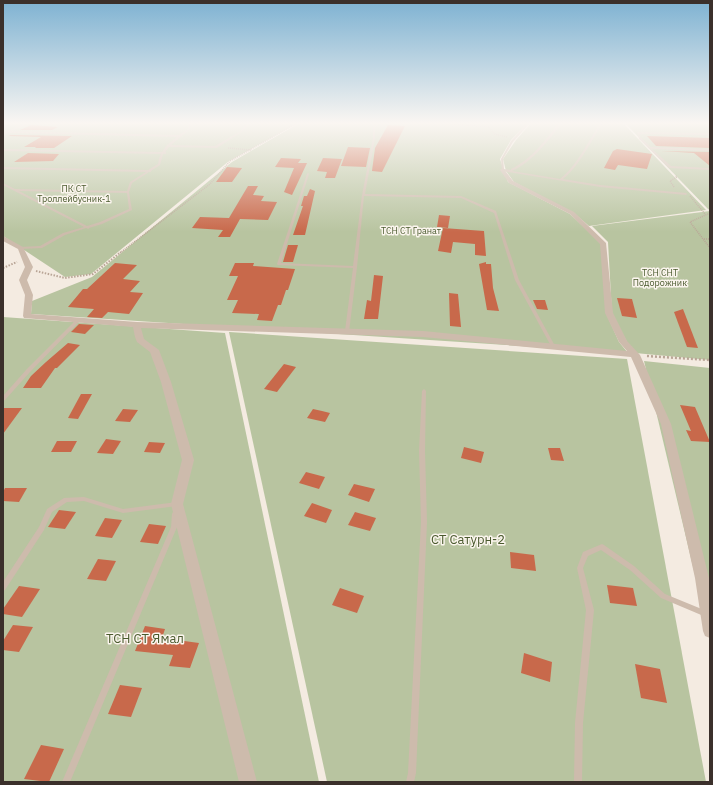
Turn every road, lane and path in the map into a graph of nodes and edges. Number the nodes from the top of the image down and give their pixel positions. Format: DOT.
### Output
graph roads {
  1 [pos="159,159"];
  2 [pos="236,159"];
  3 [pos="370,159"];
  4 [pos="502,159"];
  5 [pos="529,159"];
  6 [pos="579,159"];
  7 [pos="661,159"];
  8 [pos="670,167"];
  9 [pos="3,168"];
  10 [pos="710,169"];
  11 [pos="507,170"];
  12 [pos="150,171"];
  13 [pos="308,174"];
  14 [pos="560,180"];
  15 [pos="3,184"];
  16 [pos="16,190"];
  17 [pos="128,192"];
  18 [pos="686,194"];
  19 [pos="363,195"];
  20 [pos="710,213"];
  21 [pos="705,214"];
  22 [pos="88,228"];
  23 [pos="3,238"];
  24 [pos="704,239"];
  25 [pos="710,239"];
  26 [pos="21,248"];
  27 [pos="710,248"];
  28 [pos="27,262"];
  29 [pos="355,267"];
  30 [pos="3,268"];
  31 [pos="78,321"];
  32 [pos="136,325"];
  33 [pos="347,331"];
  34 [pos="553,346"];
  35 [pos="635,355"];
  36 [pos="710,360"];
  37 [pos="424,391"];
  38 [pos="3,399"];
  39 [pos="177,504"];
  40 [pos="3,588"];
  41 [pos="706,614"];
  42 [pos="710,632"];
  43 [pos="66,782"];
  44 [pos="248,782"];
  45 [pos="410,782"];
  46 [pos="578,782"];
  1 -- 12 [label="lane"];
  2 -- 28 [label="path"];
  3 -- 19 [label="lane"];
  4 -- 11 [label="lane"];
  5 -- 11 [label="lane"];
  6 -- 14 [label="lane"];
  7 -- 8 [label="lane"];
  8 -- 10 [label="lane"];
  8 -- 18 [label="path"];
  9 -- 12 [label="lane"];
  11 -- 14 [label="lane"];
  11 -- 35 [label="street"];
  12 -- 17 [label="lane"];
  13 -- 29 [label="lane"];
  14 -- 18 [label="lane"];
  15 -- 16 [label="lane"];
  16 -- 17 [label="lane"];
  16 -- 22 [label="lane"];
  17 -- 22 [label="lane"];
  18 -- 21 [label="path"];
  19 -- 29 [label="lane"];
  19 -- 34 [label="lane"];
  20 -- 21 [label="path"];
  21 -- 24 [label="path"];
  22 -- 26 [label="lane"];
  23 -- 26 [label="street"];
  24 -- 25 [label="path"];
  24 -- 27 [label="path"];
  26 -- 28 [label="street"];
  28 -- 30 [label="path"];
  28 -- 31 [label="street"];
  29 -- 33 [label="lane"];
  31 -- 32 [label="street"];
  31 -- 38 [label="lane"];
  32 -- 33 [label="street"];
  32 -- 39 [label="street"];
  33 -- 34 [label="street"];
  34 -- 35 [label="street"];
  35 -- 36 [label="path"];
  35 -- 41 [label="street"];
  37 -- 45 [label="lane"];
  39 -- 40 [label="lane"];
  39 -- 43 [label="lane"];
  39 -- 44 [label="street"];
  41 -- 42 [label="street"];
  41 -- 46 [label="lane"];
}
